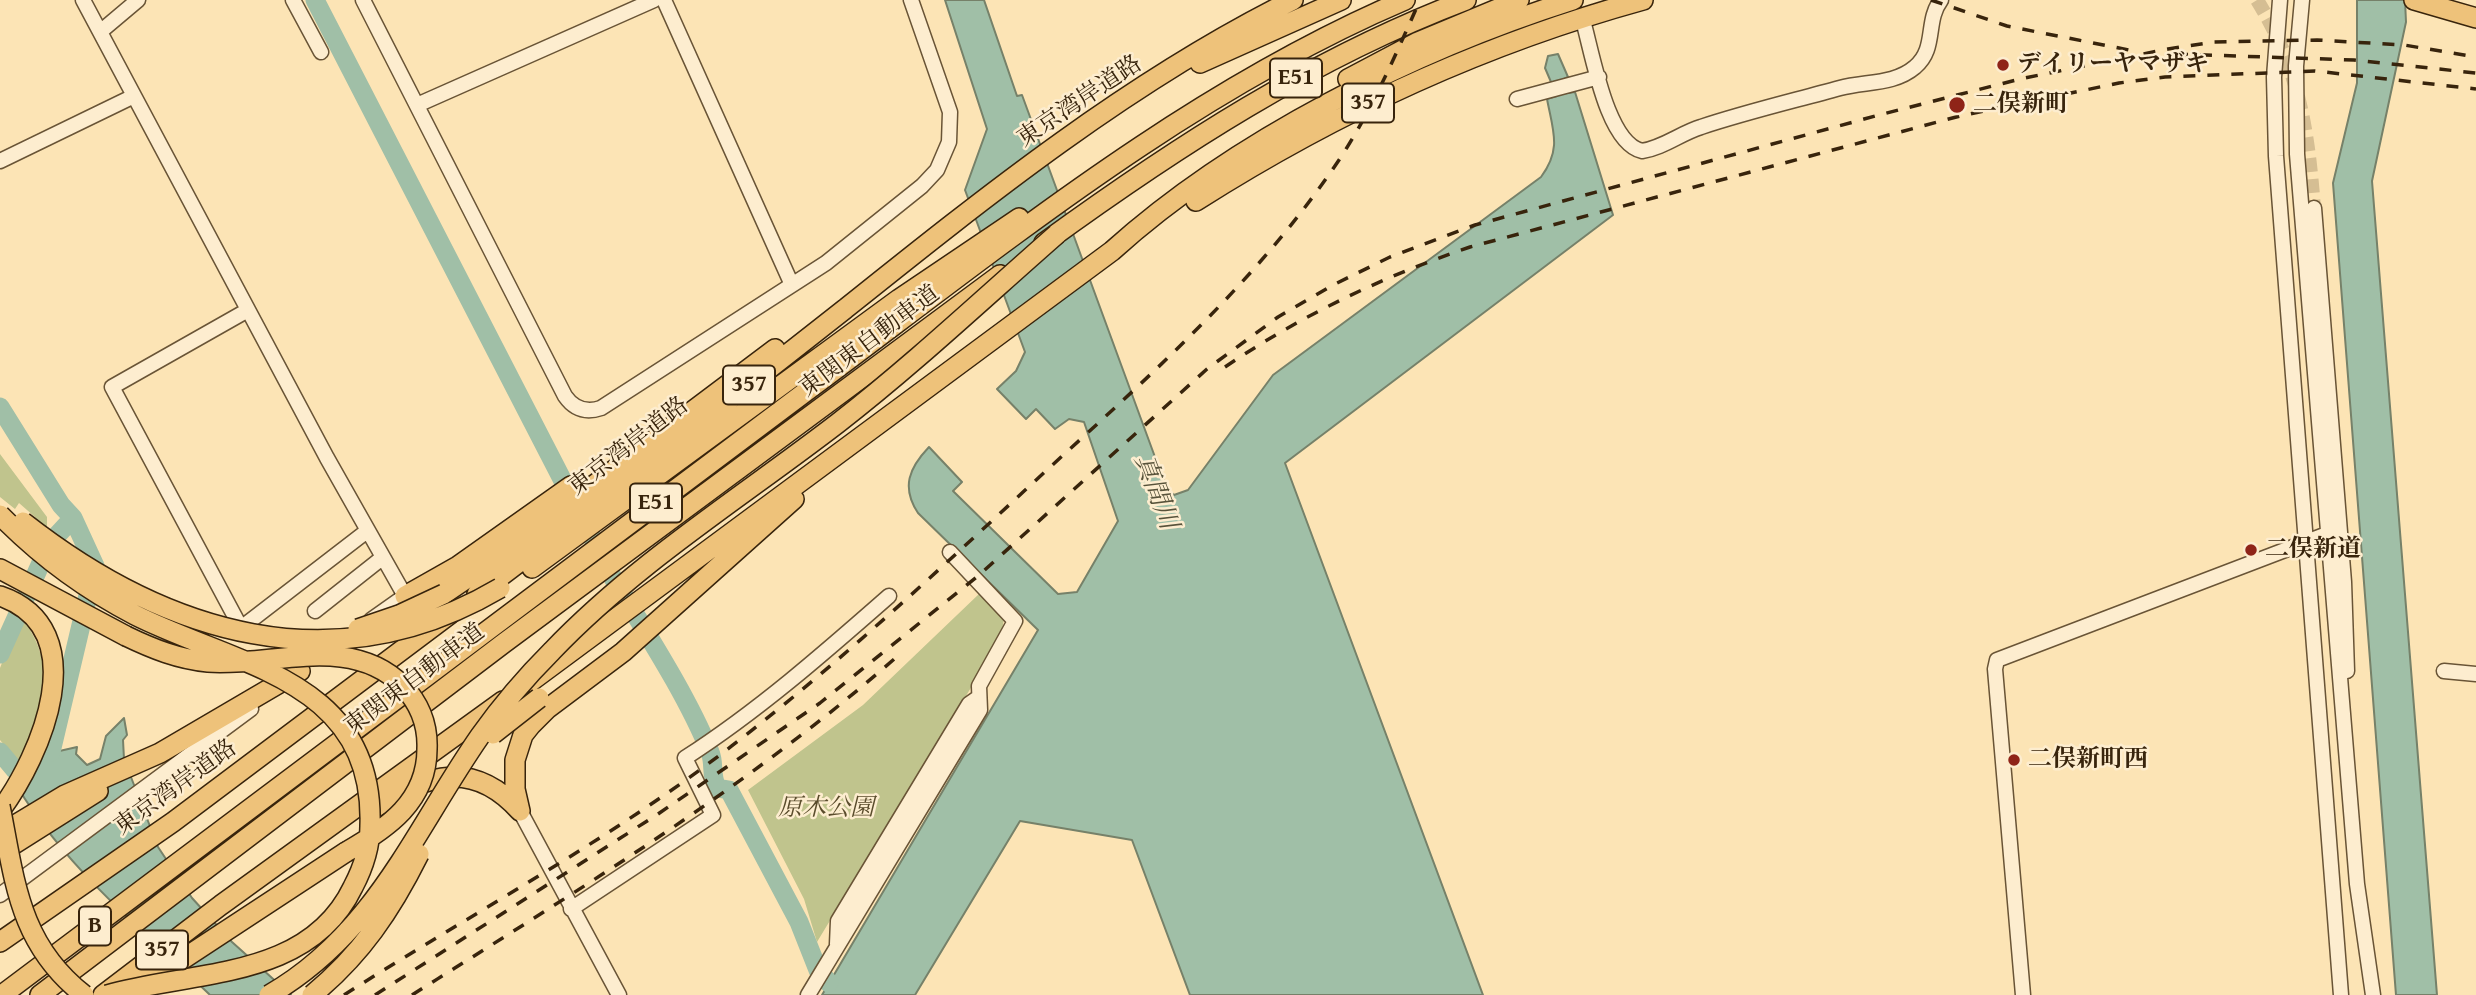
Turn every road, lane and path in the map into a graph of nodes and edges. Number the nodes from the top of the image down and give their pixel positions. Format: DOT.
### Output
graph roads {
  1 [pos="83,0"];
  2 [pos="138,0"];
  3 [pos="293,0"];
  4 [pos="363,0"];
  5 [pos="654,0"];
  6 [pos="664,0"];
  7 [pos="911,0"];
  8 [pos="1293,0"];
  9 [pos="1341,0"];
  10 [pos="1405,0"];
  11 [pos="1466,0"];
  12 [pos="1519,0"];
  13 [pos="1643,0"];
  14 [pos="1941,0"];
  15 [pos="2280,0"];
  16 [pos="2302,0"];
  17 [pos="2414,0"];
  18 [pos="2434,2"];
  19 [pos="1578,9"];
  20 [pos="2476,16"];
  21 [pos="100,32"];
  22 [pos="321,52"];
  23 [pos="1599,77"];
  24 [pos="1156,80"];
  25 [pos="134,96"];
  26 [pos="1517,99"];
  27 [pos="417,105"];
  28 [pos="1248,152"];
  29 [pos="1129,154"];
  30 [pos="0,161"];
  31 [pos="2308,211"];
  32 [pos="1166,214"];
  33 [pos="2280,222"];
  34 [pos="950,225"];
  35 [pos="1057,234"];
  36 [pos="792,285"];
  37 [pos="248,310"];
  38 [pos="2319,425"];
  39 [pos="2295,427"];
  40 [pos="870,430"];
  41 [pos="0,503"];
  42 [pos="0,514"];
  43 [pos="537,530"];
  44 [pos="367,531"];
  45 [pos="2328,534"];
  46 [pos="2304,542"];
  47 [pos="950,552"];
  48 [pos="382,558"];
  49 [pos="2,570"];
  50 [pos="2,596"];
  51 [pos="405,596"];
  52 [pos="889,596"];
  53 [pos="314,611"];
  54 [pos="126,636"];
  55 [pos="610,656"];
  56 [pos="300,671"];
  57 [pos="2444,671"];
  58 [pos="2476,674"];
  59 [pos="2342,716"];
  60 [pos="134,766"];
  61 [pos="0,808"];
  62 [pos="520,811"];
  63 [pos="0,834"];
  64 [pos="0,853"];
  65 [pos="187,857"];
  66 [pos="200,875"];
  67 [pos="0,895"];
  68 [pos="221,905"];
  69 [pos="571,909"];
  70 [pos="0,942"];
  71 [pos="2,995"];
  72 [pos="40,995"];
  73 [pos="84,995"];
  74 [pos="105,995"];
  75 [pos="128,995"];
  76 [pos="269,995"];
  77 [pos="312,995"];
  78 [pos="619,995"];
  79 [pos="808,995"];
  80 [pos="2023,995"];
  81 [pos="2341,995"];
  82 [pos="2373,995"];
  1 -- 21 [label="street"];
  2 -- 21 [label="street"];
  3 -- 22 [label="street"];
  4 -- 27 [label="street"];
  5 -- 27 [label="street"];
  6 -- 36 [label="street"];
  7 -- 36 [label="street"];
  8 -- 24 [label="highway, 東京湾岸道路 / 357"];
  9 -- 24 [label="highway"];
  10 -- 29 [label="highway, 東関東自動車道 / E51"];
  11 -- 35 [label="highway, 東関東自動車道 / E51"];
  12 -- 28 [label="highway"];
  13 -- 19 [label="highway, 357"];
  14 -- 23 [label="street"];
  15 -- 33 [label="street"];
  16 -- 31 [label="street"];
  17 -- 20 [label="highway"];
  18 -- 20 [label="highway"];
  19 -- 23 [label="street"];
  19 -- 28 [label="highway, 357"];
  19 -- 32 [label="highway, 357"];
  21 -- 25 [label="street"];
  23 -- 26 [label="street"];
  24 -- 34 [label="highway, 東京湾岸道路 / 357"];
  25 -- 30 [label="street"];
  25 -- 37 [label="street"];
  27 -- 36 [label="street"];
  28 -- 32 [label="highway, 357"];
  29 -- 41 [label="highway, bridge"];
  29 -- 65 [label="highway, 東関東自動車道 / E51, bridge"];
  31 -- 33 [label="street"];
  31 -- 38 [label="street"];
  31 -- 59 [label="street"];
  32 -- 40 [label="highway, 357"];
  33 -- 39 [label="street"];
  34 -- 43 [label="highway, 東京湾岸道路 / 357"];
  34 -- 43 [label="highway"];
  35 -- 66 [label="highway, 東関東自動車道 / E51, bridge"];
  35 -- 76 [label="highway, bridge"];
  37 -- 44 [label="street"];
  37 -- 44 [label="street"];
  38 -- 39 [label="street"];
  38 -- 45 [label="street"];
  39 -- 46 [label="street"];
  40 -- 55 [label="highway"];
  40 -- 68 [label="highway, 357"];
  42 -- 74 [label="highway, bridge"];
  43 -- 51 [label="highway"];
  43 -- 54 [label="highway, bridge"];
  43 -- 70 [label="highway, 東京湾岸道路 / 357"];
  44 -- 48 [label="street"];
  45 -- 46 [label="street"];
  45 -- 59 [label="street"];
  46 -- 80 [label="street"];
  46 -- 81 [label="street"];
  47 -- 79 [label="street"];
  48 -- 51 [label="street"];
  48 -- 53 [label="street"];
  49 -- 54 [label="highway"];
  50 -- 61 [label="highway"];
  51 -- 56 [label="street"];
  52 -- 69 [label="street"];
  54 -- 75 [label="highway, bridge"];
  55 -- 62 [label="highway"];
  55 -- 77 [label="highway, bridge"];
  56 -- 60 [label="highway"];
  56 -- 67 [label="street"];
  57 -- 58 [label="street"];
  59 -- 82 [label="street"];
  60 -- 63 [label="highway"];
  60 -- 64 [label="highway"];
  61 -- 73 [label="highway, bridge"];
  62 -- 68 [label="highway"];
  62 -- 69 [label="street"];
  65 -- 71 [label="highway, B"];
  66 -- 72 [label="highway, B"];
  68 -- 74 [label="highway, 357"];
  69 -- 78 [label="street"];
}
